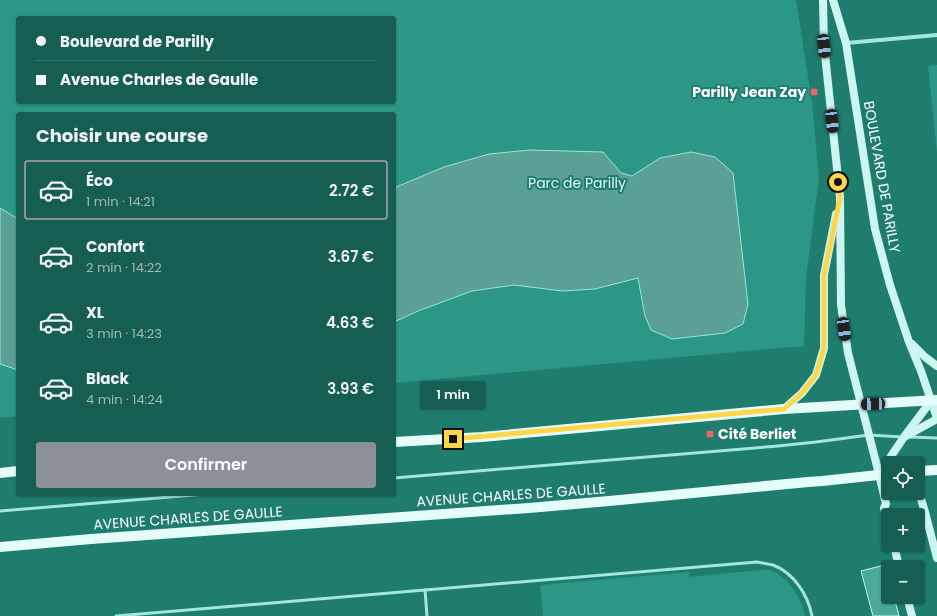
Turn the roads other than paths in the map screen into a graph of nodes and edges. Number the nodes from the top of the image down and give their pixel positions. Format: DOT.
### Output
graph roads {
  1 [pos="823,0"];
  2 [pos="833,0"];
  3 [pos="937,35"];
  4 [pos="846,43"];
  5 [pos="840,198"];
  6 [pos="909,342"];
  7 [pos="937,366"];
  8 [pos="934,400"];
  9 [pos="862,404"];
  10 [pos="784,409"];
  11 [pos="937,419"];
  12 [pos="870,435"];
  13 [pos="904,437"];
  14 [pos="937,438"];
  15 [pos="396,442"];
  16 [pos="894,456"];
  17 [pos="881,466"];
  18 [pos="937,470"];
  19 [pos="16,471"];
  20 [pos="925,471"];
  21 [pos="0,473"];
  22 [pos="881,474"];
  23 [pos="396,478"];
  24 [pos="182,496"];
  25 [pos="922,500"];
  26 [pos="0,511"];
  27 [pos="0,547"];
  28 [pos="937,558"];
  29 [pos="425,590"];
  30 [pos="909,604"];
  31 [pos="116,616"];
  32 [pos="427,616"];
  33 [pos="812,616"];
  34 [pos="912,616"];
  1 -- 5 [label="main road"];
  2 -- 4 [label="main road, BOULEVARD DE PARILLY"];
  3 -- 4 [label="street"];
  4 -- 6 [label="main road, BOULEVARD DE PARILLY"];
  5 -- 9 [label="main road"];
  5 -- 10 [label="main road"];
  6 -- 7 [label="main road"];
  6 -- 8 [label="main road, BOULEVARD DE PARILLY"];
  8 -- 9 [label="main road"];
  8 -- 11 [label="main road, BOULEVARD DE PARILLY"];
  8 -- 13 [label="main road"];
  9 -- 10 [label="main road"];
  9 -- 12 [label="main road"];
  10 -- 15 [label="main road"];
  11 -- 13 [label="main road"];
  12 -- 13 [label="lane"];
  12 -- 17 [label="main road"];
  12 -- 23 [label="lane"];
  13 -- 14 [label="lane"];
  13 -- 16 [label="main road"];
  18 -- 20 [label="main road"];
  19 -- 21 [label="main road"];
  22 -- 27 [label="main road, AVENUE CHARLES DE GAULLE"];
  24 -- 26 [label="lane"];
  25 -- 28 [label="main road"];
  29 -- 31 [label="lane"];
  29 -- 32 [label="lane"];
  29 -- 33 [label="lane"];
  30 -- 34 [label="main road"];
}
